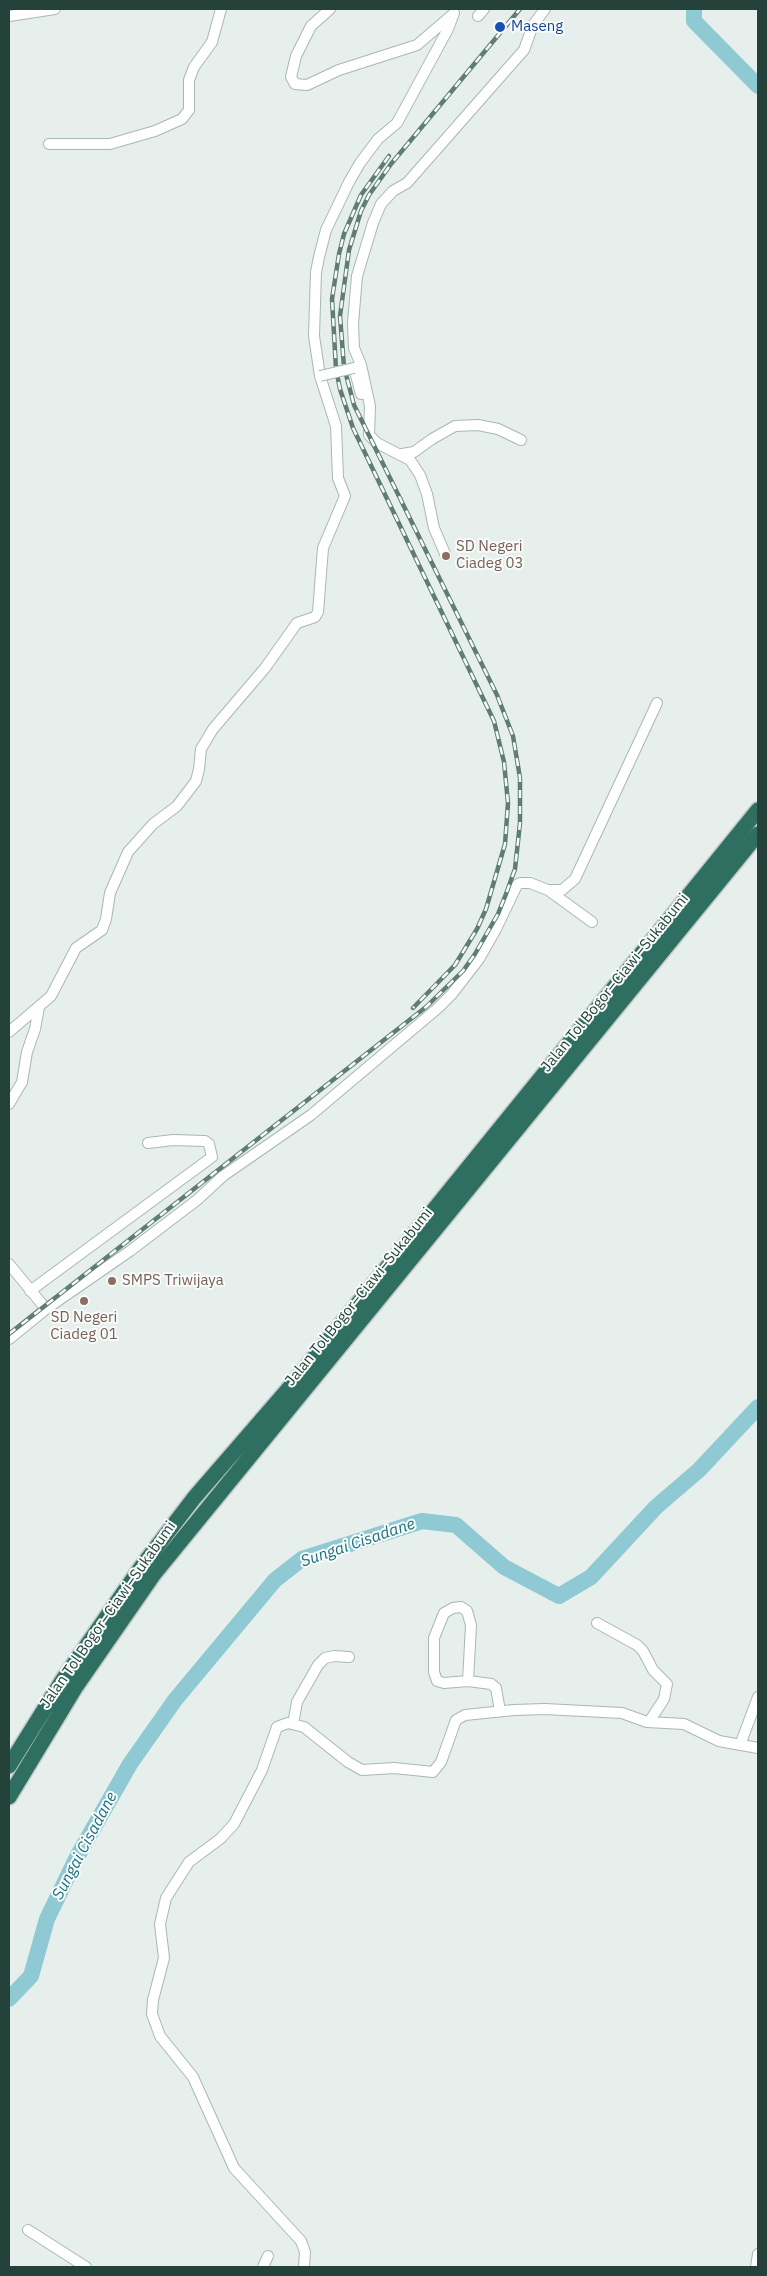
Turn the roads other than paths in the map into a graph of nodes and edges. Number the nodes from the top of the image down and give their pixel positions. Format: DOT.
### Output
graph roads {
  1 [pos="55,9"];
  2 [pos="221,9"];
  3 [pos="330,9"];
  4 [pos="544,9"];
  5 [pos="456,11"];
  6 [pos="9,16"];
  7 [pos="49,144"];
  8 [pos="320,376"];
  9 [pos="369,419"];
  10 [pos="521,440"];
  11 [pos="402,454"];
  12 [pos="446,556"];
  13 [pos="657,703"];
  14 [pos="758,810"];
  15 [pos="758,834"];
  16 [pos="548,890"];
  17 [pos="592,922"];
  18 [pos="39,1007"];
  19 [pos="9,1032"];
  20 [pos="9,1104"];
  21 [pos="148,1143"];
  22 [pos="9,1264"];
  23 [pos="30,1291"];
  24 [pos="46,1309"];
  25 [pos="9,1339"];
  26 [pos="597,1623"];
  27 [pos="349,1657"];
  28 [pos="468,1681"];
  29 [pos="758,1696"];
  30 [pos="500,1711"];
  31 [pos="649,1722"];
  32 [pos="293,1724"];
  33 [pos="740,1745"];
  34 [pos="758,1748"];
  35 [pos="9,1766"];
  36 [pos="9,1797"];
  37 [pos="28,2230"];
  38 [pos="758,2254"];
  39 [pos="268,2256"];
  40 [pos="86,2267"];
  41 [pos="263,2267"];
  42 [pos="304,2267"];
  43 [pos="756,2267"];
  1 -- 6 [label="street"];
  2 -- 7 [label="street"];
  3 -- 5 [label="street"];
  4 -- 9 [label="street"];
  5 -- 8 [label="street"];
  8 -- 9 [label="street, bridge"];
  8 -- 18 [label="street"];
  9 -- 11 [label="street"];
  10 -- 11 [label="street"];
  11 -- 12 [label="street"];
  13 -- 16 [label="street"];
  14 -- 35 [label="highway, Jalan Tol Bogor–Ciawi–Sukabumi"];
  15 -- 36 [label="highway, Jalan Tol Bogor–Ciawi–Sukabumi"];
  16 -- 17 [label="street"];
  16 -- 24 [label="street"];
  18 -- 19 [label="street"];
  18 -- 20 [label="street"];
  21 -- 23 [label="street"];
  22 -- 23 [label="street"];
  23 -- 24 [label="street"];
  24 -- 25 [label="street"];
  26 -- 31 [label="street"];
  27 -- 32 [label="street"];
  28 -- 28 [label="street"];
  28 -- 30 [label="street"];
  29 -- 33 [label="street"];
  30 -- 31 [label="street"];
  30 -- 32 [label="street"];
  31 -- 33 [label="street"];
  32 -- 42 [label="street"];
  33 -- 34 [label="street"];
  37 -- 40 [label="street"];
  38 -- 43 [label="street"];
  39 -- 41 [label="street"];
}
